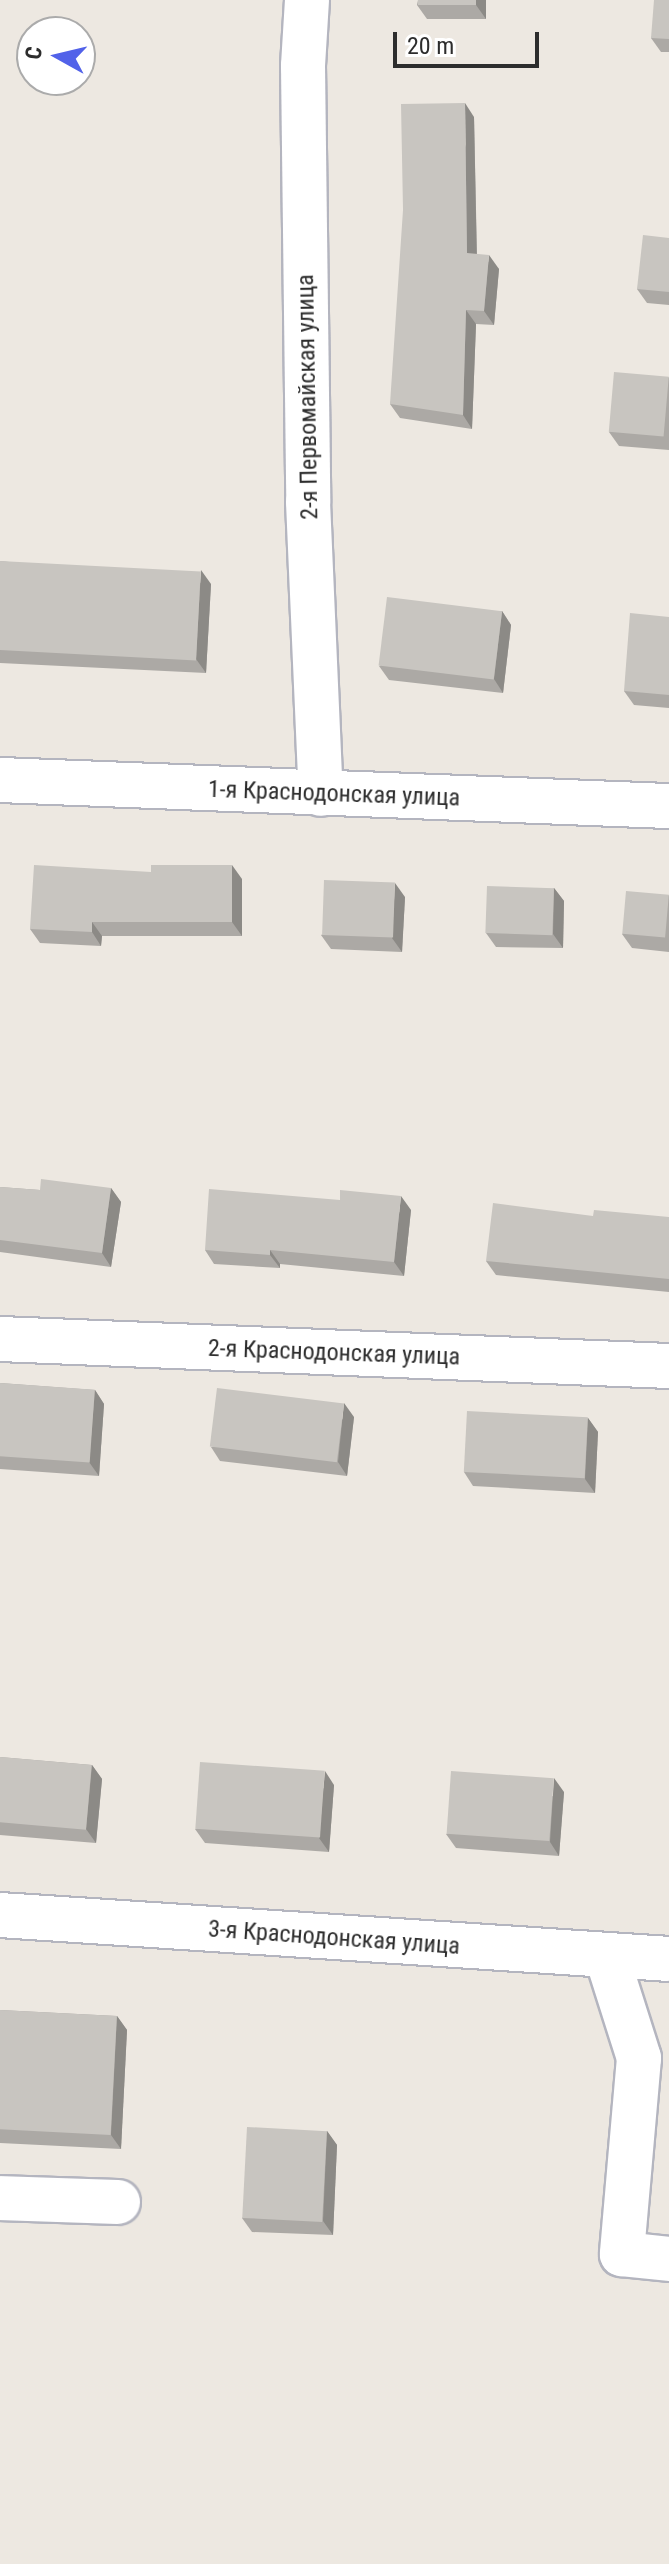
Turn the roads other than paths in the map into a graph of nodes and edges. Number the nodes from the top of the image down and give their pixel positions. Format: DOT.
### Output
graph roads {
  1 [pos="307,0"];
  2 [pos="0,780"];
  3 [pos="321,794"];
  4 [pos="669,806"];
  5 [pos="0,1339"];
  6 [pos="669,1366"];
  7 [pos="0,1915"];
  8 [pos="607,1957"];
  9 [pos="669,1959"];
  10 [pos="0,2198"];
  11 [pos="118,2202"];
  12 [pos="669,2259"];
  1 -- 3 [label="street, 2-я Первомайская улица"];
  2 -- 3 [label="street, 1-я Краснодонская улица"];
  3 -- 4 [label="street, 1-я Краснодонская улица"];
  5 -- 6 [label="street, 2-я Краснодонская улица"];
  7 -- 8 [label="street, 3-я Краснодонская улица"];
  8 -- 9 [label="street, 3-я Краснодонская улица"];
  8 -- 12 [label="street"];
  10 -- 11 [label="street"];
}
